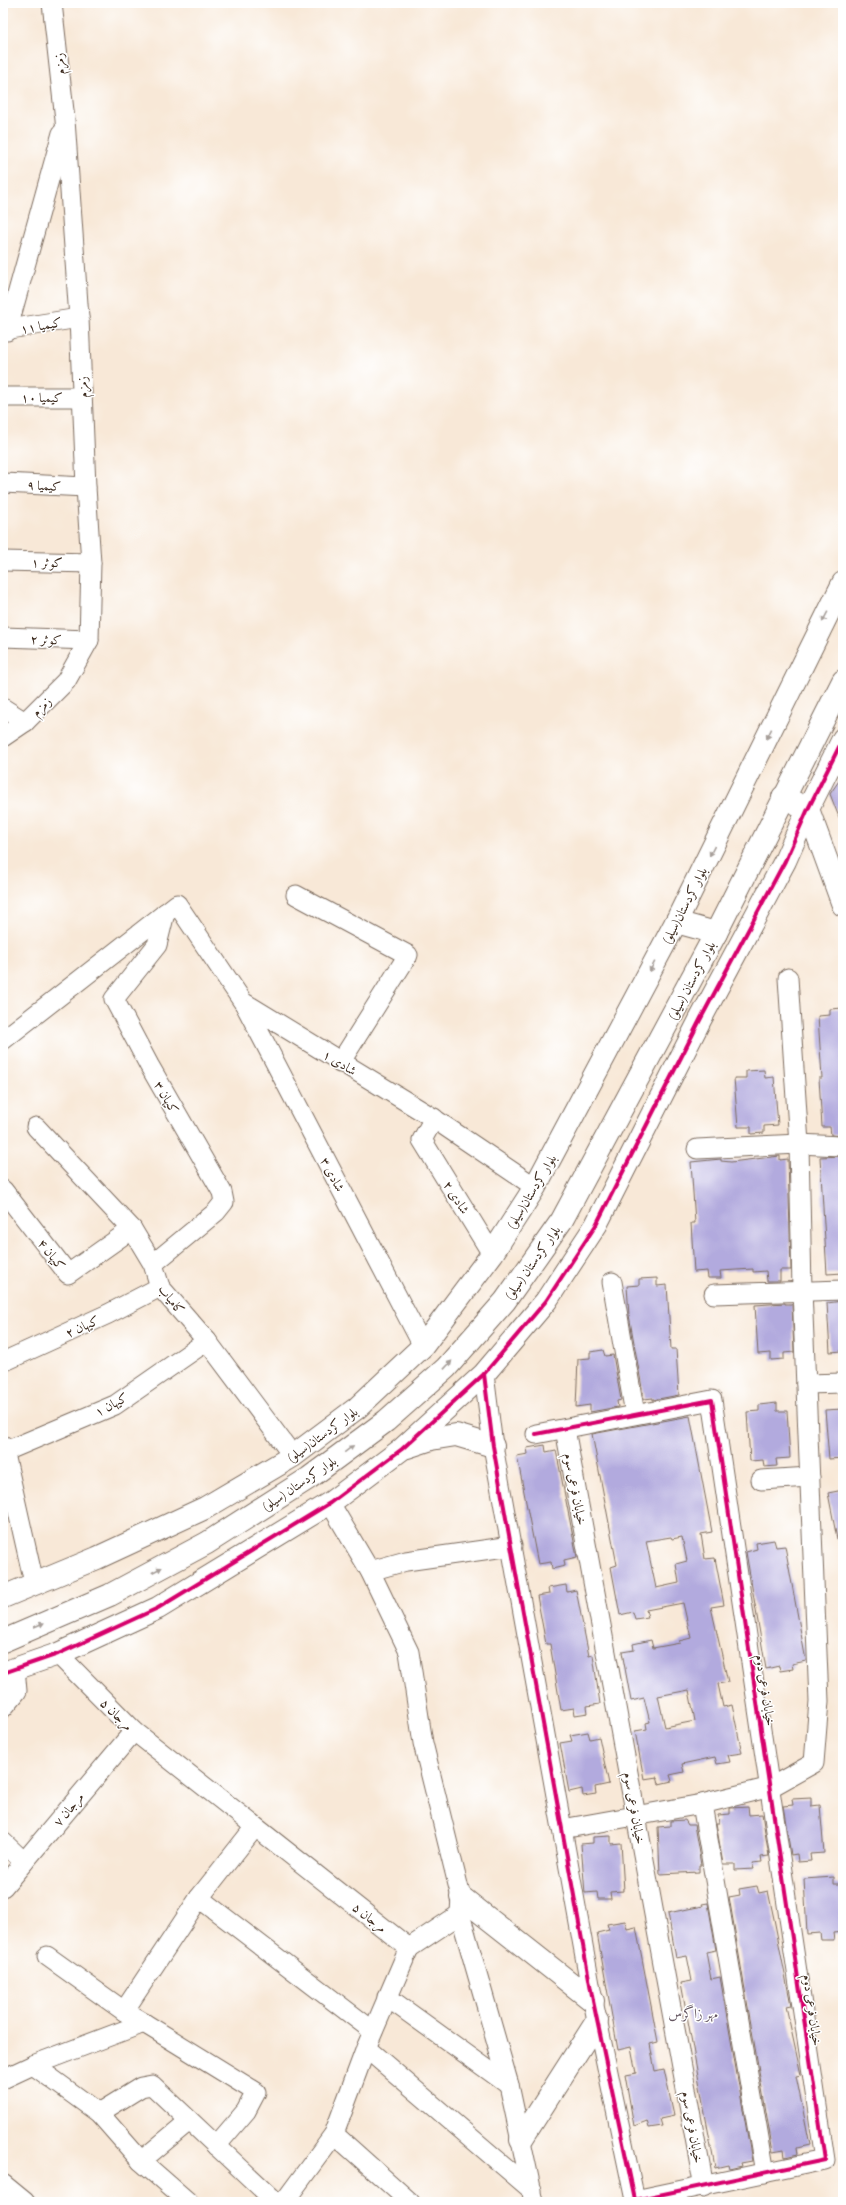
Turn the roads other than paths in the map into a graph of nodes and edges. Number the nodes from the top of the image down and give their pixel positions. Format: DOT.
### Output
graph roads {
  1 [pos="52,3"];
  2 [pos="65,120"];
  3 [pos="79,318"];
  4 [pos="5,330"];
  5 [pos="3,397"];
  6 [pos="82,397"];
  7 [pos="3,483"];
  8 [pos="86,487"];
  9 [pos="3,561"];
  10 [pos="91,563"];
  11 [pos="843,583"];
  12 [pos="3,637"];
  13 [pos="89,640"];
  14 [pos="843,681"];
  15 [pos="3,708"];
  16 [pos="25,722"];
  17 [pos="3,737"];
  18 [pos="843,739"];
  19 [pos="783,797"];
  20 [pos="808,809"];
  21 [pos="296,895"];
  22 [pos="843,906"];
  23 [pos="171,908"];
  24 [pos="676,922"];
  25 [pos="716,934"];
  26 [pos="788,978"];
  27 [pos="243,1002"];
  28 [pos="3,1040"];
  29 [pos="340,1063"];
  30 [pos="434,1118"];
  31 [pos="36,1127"];
  32 [pos="799,1144"];
  33 [pos="840,1146"];
  34 [pos="697,1149"];
  35 [pos="535,1187"];
  36 [pos="3,1190"];
  37 [pos="132,1229"];
  38 [pos="492,1254"];
  39 [pos="152,1264"];
  40 [pos="612,1282"];
  41 [pos="160,1287"];
  42 [pos="802,1290"];
  43 [pos="843,1290"];
  44 [pos="714,1294"];
  45 [pos="207,1341"];
  46 [pos="423,1346"];
  47 [pos="3,1362"];
  48 [pos="484,1374"];
  49 [pos="843,1383"];
  50 [pos="806,1384"];
  51 [pos="635,1414"];
  52 [pos="565,1429"];
  53 [pos="536,1434"];
  54 [pos="493,1446"];
  55 [pos="4,1448"];
  56 [pos="402,1449"];
  57 [pos="293,1456"];
  58 [pos="810,1477"];
  59 [pos="761,1480"];
  60 [pos="330,1503"];
  61 [pos="512,1546"];
  62 [pos="370,1571"];
  63 [pos="34,1583"];
  64 [pos="3,1597"];
  65 [pos="3,1641"];
  66 [pos="58,1654"];
  67 [pos="9,1670"];
  68 [pos="3,1708"];
  69 [pos="134,1731"];
  70 [pos="771,1787"];
  71 [pos="702,1804"];
  72 [pos="636,1814"];
  73 [pos="255,1827"];
  74 [pos="562,1829"];
  75 [pos="3,1842"];
  76 [pos="24,1862"];
  77 [pos="3,1887"];
  78 [pos="199,1898"];
  79 [pos="460,1906"];
  80 [pos="409,1948"];
  81 [pos="47,1956"];
  82 [pos="387,1997"];
  83 [pos="124,2011"];
  84 [pos="595,2011"];
  85 [pos="144,2023"];
  86 [pos="369,2039"];
  87 [pos="33,2065"];
  88 [pos="3,2079"];
  89 [pos="509,2085"];
  90 [pos="99,2113"];
  91 [pos="189,2121"];
  92 [pos="334,2134"];
  93 [pos="520,2140"];
  94 [pos="216,2146"];
  95 [pos="141,2161"];
  96 [pos="764,2173"];
  97 [pos="3,2184"];
  98 [pos="704,2187"];
  99 [pos="533,2196"];
  100 [pos="25,2202"];
  101 [pos="188,2202"];
  102 [pos="276,2202"];
  103 [pos="284,2202"];
  104 [pos="410,2202"];
  1 -- 2 [label="street, زمزم"];
  2 -- 3 [label="street, زمزم"];
  2 -- 4 [label="street"];
  3 -- 4 [label="street, کیمیا ۱۱"];
  3 -- 6 [label="street, زمزم"];
  5 -- 6 [label="street, کیمیا ۱۰"];
  6 -- 8 [label="street, زمزم"];
  7 -- 8 [label="street, کیمیا ۹"];
  8 -- 10 [label="street, زمزم"];
  9 -- 10 [label="street, کوثر ۱"];
  10 -- 13 [label="street, زمزم"];
  11 -- 24 [label="main road, بلوار کردستان(سیلو), one-way"];
  12 -- 13 [label="street, کوثر ۲"];
  13 -- 16 [label="street, زمزم"];
  14 -- 19 [label="main road, بلوار کردستان (سیلو)"];
  15 -- 16 [label="street"];
  16 -- 17 [label="street, زمزم"];
  18 -- 20 [label="main road"];
  19 -- 20 [label="main road"];
  19 -- 25 [label="main road, بلوار کردستان (سیلو)"];
  20 -- 22 [label="main road"];
  20 -- 48 [label="main road"];
  21 -- 29 [label="street"];
  23 -- 27 [label="street, شادی ۱"];
  23 -- 28 [label="street"];
  23 -- 39 [label="street, کیهان ۳"];
  24 -- 25 [label="main road"];
  24 -- 35 [label="main road, بلوار کردستان(سیلو), one-way"];
  65 -- 25 [label="main road, بلوار کردستان (سیلو), one-way"];
  26 -- 32 [label="street"];
  27 -- 29 [label="street, شادی ۱"];
  27 -- 46 [label="street, شادی ۳"];
  29 -- 30 [label="street, شادی ۱"];
  30 -- 35 [label="street, شادی ۱"];
  30 -- 38 [label="street, شادی ۲"];
  31 -- 37 [label="street, کامیاب"];
  32 -- 33 [label="street"];
  32 -- 34 [label="street"];
  32 -- 42 [label="street"];
  35 -- 38 [label="main road, بلوار کردستان(سیلو)"];
  36 -- 37 [label="street, کیهان ۴"];
  37 -- 39 [label="street, کامیاب"];
  38 -- 46 [label="main road, بلوار کردستان(سیلو)"];
  39 -- 41 [label="street, کامیاب"];
  40 -- 51 [label="street"];
  41 -- 45 [label="street, کامیاب"];
  41 -- 47 [label="street, کیهان ۲"];
  42 -- 43 [label="street"];
  42 -- 44 [label="street"];
  42 -- 50 [label="street"];
  45 -- 55 [label="street, کیهان ۱"];
  45 -- 57 [label="street, کامیاب"];
  46 -- 57 [label="main road, بلوار کردستان(سیلو)"];
  48 -- 54 [label="street"];
  48 -- 56 [label="main road"];
  49 -- 50 [label="street"];
  50 -- 58 [label="street"];
  51 -- 52 [label="street, خیابان فرعی دوم"];
  51 -- 70 [label="street, خیابان فرعی دوم"];
  52 -- 53 [label="street, خیابان فرعی دوم"];
  52 -- 72 [label="street, خیابان فرعی سوم"];
  54 -- 56 [label="main road"];
  54 -- 61 [label="street"];
  55 -- 63 [label="street"];
  56 -- 60 [label="main road"];
  57 -- 63 [label="main road, بلوار کردستان(سیلو)"];
  58 -- 59 [label="street"];
  58 -- 70 [label="street"];
  60 -- 62 [label="street"];
  60 -- 66 [label="main road"];
  61 -- 62 [label="street"];
  61 -- 74 [label="street"];
  62 -- 79 [label="street"];
  63 -- 64 [label="main road, بلوار کردستان(سیلو)"];
  66 -- 67 [label="main road"];
  66 -- 69 [label="street, مرجان ۵"];
  67 -- 68 [label="street"];
  69 -- 73 [label="street, مرجان ۵"];
  69 -- 76 [label="street, مرجان ۷"];
  70 -- 71 [label="street"];
  70 -- 96 [label="street, خیابان فرعی دوم"];
  71 -- 72 [label="street"];
  71 -- 96 [label="street"];
  72 -- 74 [label="street"];
  72 -- 98 [label="street, خیابان فرعی سوم"];
  73 -- 78 [label="street"];
  73 -- 80 [label="street, مرجان ۵"];
  74 -- 84 [label="street"];
  75 -- 76 [label="street"];
  76 -- 77 [label="street, مرجان ۷"];
  78 -- 83 [label="street"];
  78 -- 86 [label="street"];
  79 -- 80 [label="street"];
  79 -- 84 [label="main road"];
  79 -- 89 [label="street"];
  80 -- 82 [label="street"];
  81 -- 83 [label="street"];
  82 -- 86 [label="street"];
  82 -- 89 [label="street"];
  83 -- 85 [label="street"];
  84 -- 93 [label="main road"];
  84 -- 98 [label="street"];
  85 -- 87 [label="street"];
  85 -- 94 [label="street"];
  86 -- 92 [label="street"];
  86 -- 99 [label="street"];
  87 -- 88 [label="street"];
  87 -- 90 [label="street"];
  89 -- 93 [label="street"];
  90 -- 91 [label="street"];
  90 -- 95 [label="street"];
  91 -- 94 [label="street"];
  91 -- 95 [label="street"];
  92 -- 103 [label="street"];
  92 -- 104 [label="street"];
  93 -- 99 [label="street"];
  94 -- 102 [label="street"];
  95 -- 101 [label="street"];
  96 -- 98 [label="street"];
  97 -- 100 [label="street"];
}
